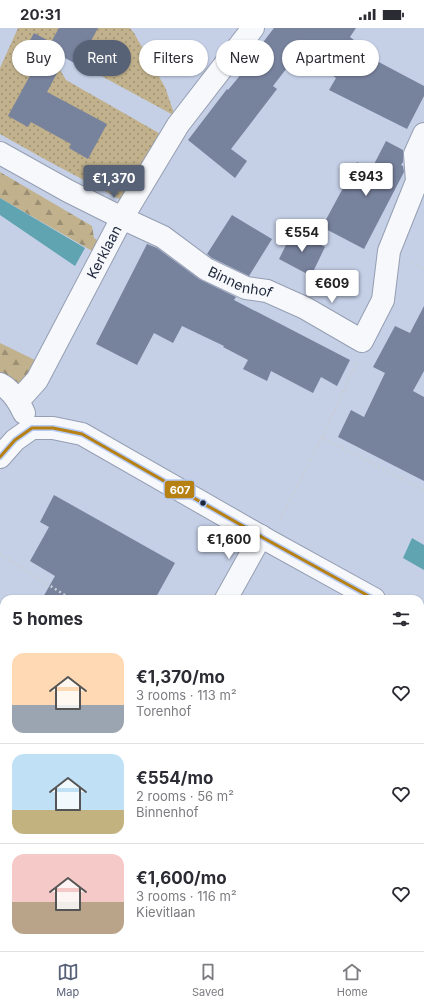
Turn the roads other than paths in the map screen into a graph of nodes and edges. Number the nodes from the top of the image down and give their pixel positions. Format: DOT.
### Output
graph roads {
  1 [pos="253,28"];
  2 [pos="424,134"];
  3 [pos="0,153"];
  4 [pos="122,218"];
  5 [pos="0,384"];
  6 [pos="18,401"];
  7 [pos="32,428"];
  8 [pos="0,457"];
  9 [pos="265,539"];
  10 [pos="229,595"];
  11 [pos="367,595"];
  1 -- 4 [label="street, Kerklaan"];
  2 -- 4 [label="street, Binnenhof"];
  3 -- 4 [label="street, Binnenhof"];
  4 -- 6 [label="street, Kerklaan"];
  5 -- 6 [label="street"];
  6 -- 7 [label="street"];
  7 -- 8 [label="street"];
  7 -- 9 [label="street"];
  9 -- 10 [label="street"];
  9 -- 11 [label="street"];
}
